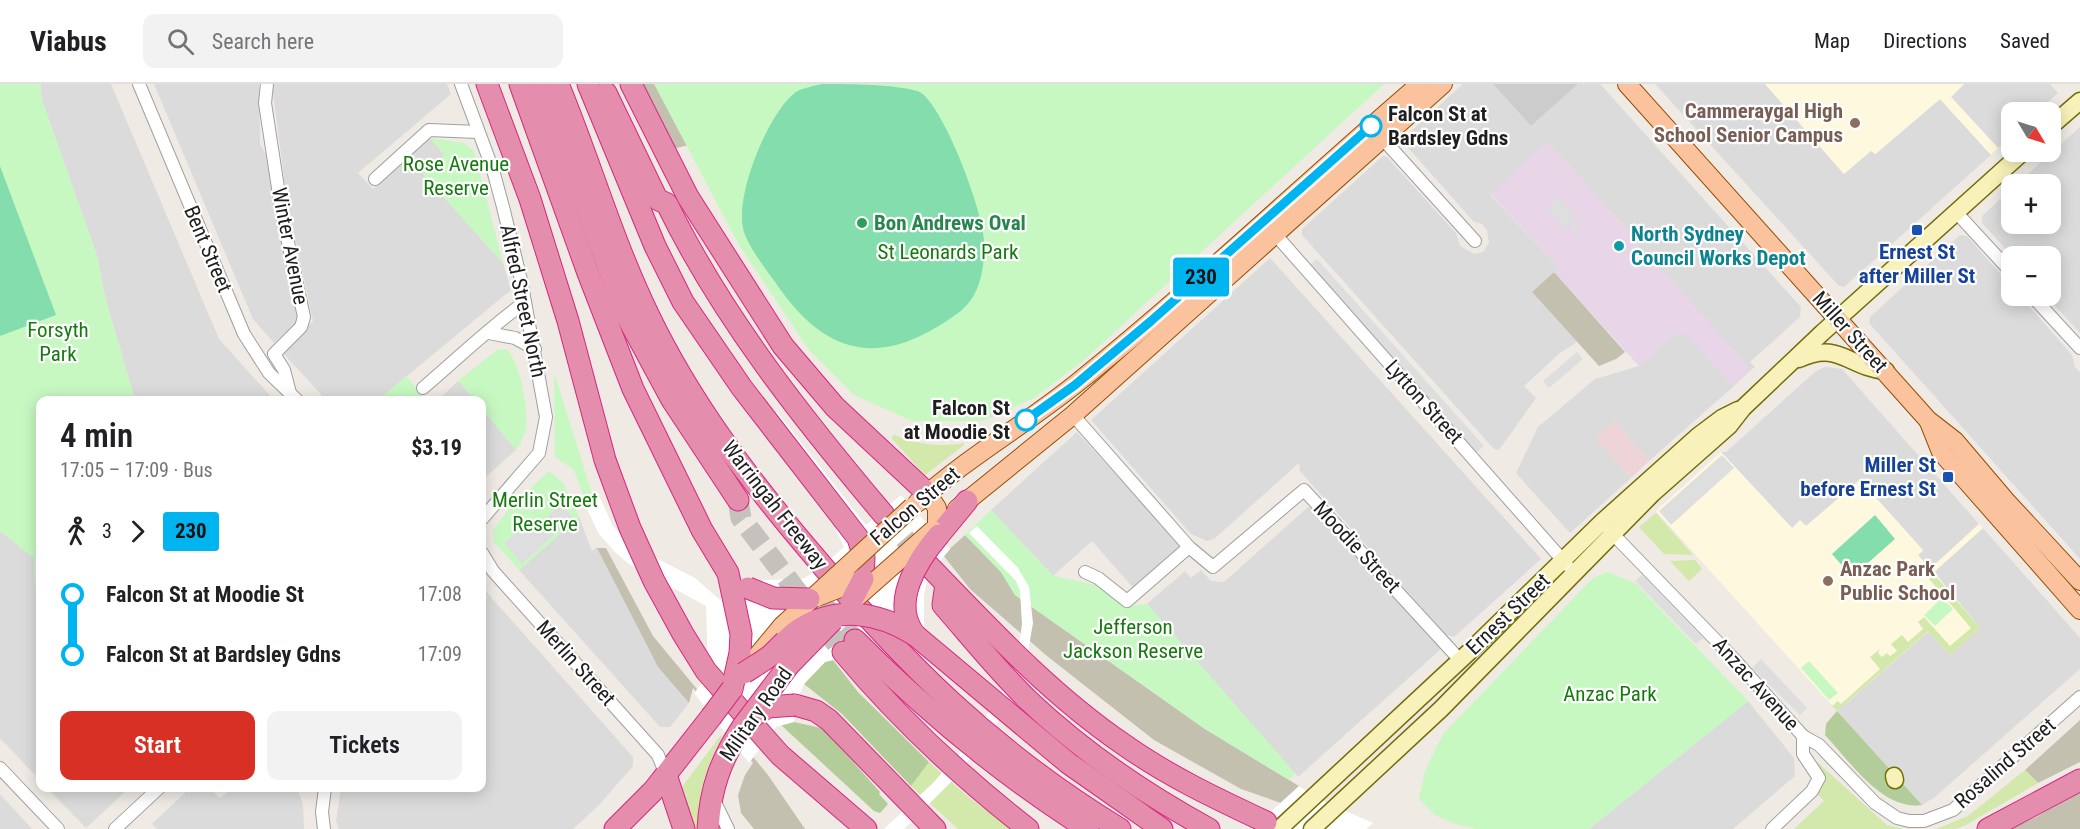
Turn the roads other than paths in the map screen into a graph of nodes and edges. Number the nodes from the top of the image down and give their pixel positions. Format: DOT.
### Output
graph roads {
  1 [pos="139,84"];
  2 [pos="267,84"];
  3 [pos="461,84"];
  4 [pos="487,84"];
  5 [pos="520,84"];
  6 [pos="541,84"];
  7 [pos="558,84"];
  8 [pos="568,84"];
  9 [pos="574,84"];
  10 [pos="588,84"];
  11 [pos="602,84"];
  12 [pos="620,84"];
  13 [pos="631,84"];
  14 [pos="1420,84"];
  15 [pos="1443,84"];
  16 [pos="1627,84"];
  17 [pos="2080,100"];
  18 [pos="2061,117"];
  19 [pos="478,132"];
  20 [pos="1382,138"];
  21 [pos="2012,162"];
  22 [pos="375,179"];
  23 [pos="667,204"];
  24 [pos="1956,212"];
  25 [pos="1274,233"];
  26 [pos="1475,241"];
  27 [pos="2001,261"];
  28 [pos="525,302"];
  29 [pos="683,302"];
  30 [pos="2041,306"];
  31 [pos="1838,319"];
  32 [pos="489,333"];
  33 [pos="2080,348"];
  34 [pos="535,349"];
  35 [pos="1791,363"];
  36 [pos="1886,371"];
  37 [pos="423,388"];
  38 [pos="292,396"];
  39 [pos="293,396"];
  40 [pos="1073,415"];
  41 [pos="1928,420"];
  42 [pos="738,500"];
  43 [pos="920,500"];
  44 [pos="967,501"];
  45 [pos="486,514"];
  46 [pos="884,515"];
  47 [pos="1607,527"];
  48 [pos="936,530"];
  49 [pos="1189,547"];
  50 [pos="863,550"];
  51 [pos="829,559"];
  52 [pos="486,560"];
  53 [pos="893,564"];
  54 [pos="929,566"];
  55 [pos="1568,566"];
  56 [pos="1084,572"];
  57 [pos="863,579"];
  58 [pos="2080,581"];
  59 [pos="946,584"];
  60 [pos="741,591"];
  61 [pos="808,599"];
  62 [pos="844,609"];
  63 [pos="2080,610"];
  64 [pos="909,639"];
  65 [pos="1460,660"];
  66 [pos="738,681"];
  67 [pos="2080,697"];
  68 [pos="738,735"];
  69 [pos="1803,736"];
  70 [pos="690,746"];
  71 [pos="652,748"];
  72 [pos="0,768"];
  73 [pos="666,775"];
  74 [pos="2080,780"];
  75 [pos="712,790"];
  76 [pos="155,792"];
  77 [pos="324,792"];
  78 [pos="1924,821"];
  79 [pos="124,826"];
  80 [pos="1273,826"];
  81 [pos="58,829"];
  82 [pos="324,829"];
  83 [pos="615,829"];
  84 [pos="684,829"];
  85 [pos="708,829"];
  86 [pos="728,829"];
  87 [pos="866,829"];
  88 [pos="935,829"];
  89 [pos="1028,829"];
  90 [pos="1088,829"];
  91 [pos="1120,829"];
  92 [pos="1139,829"];
  93 [pos="1162,829"];
  94 [pos="1209,829"];
  95 [pos="1312,829"];
  96 [pos="1772,829"];
  97 [pos="1988,829"];
  1 -- 38 [label="street, Bent Street"];
  2 -- 39 [label="street, Winter Avenue"];
  3 -- 19 [label="street, Alfred Street North"];
  4 -- 87 [label="highway"];
  5 -- 60 [label="highway"];
  6 -- 42 [label="highway, Warringah Freeway"];
  7 -- 91 [label="highway, Warringah Freeway"];
  8 -- 51 [label="highway, Warringah Freeway"];
  9 -- 29 [label="highway"];
  10 -- 29 [label="highway"];
  11 -- 23 [label="highway"];
  12 -- 23 [label="highway"];
  13 -- 43 [label="highway"];
  14 -- 43 [label="main road, Falcon Street"];
  15 -- 20 [label="main road, Falcon Street"];
  16 -- 31 [label="main road, Miller Street"];
  17 -- 18 [label="main road"];
  19 -- 22 [label="street"];
  19 -- 28 [label="street, Alfred Street North"];
  20 -- 25 [label="main road, Falcon Street"];
  20 -- 26 [label="street"];
  21 -- 24 [label="main road, Ernest Street"];
  23 -- 46 [label="highway"];
  24 -- 27 [label="street"];
  24 -- 31 [label="main road, Ernest Street"];
  25 -- 40 [label="main road, Falcon Street"];
  25 -- 55 [label="street, Lytton Street"];
  28 -- 32 [label="street"];
  28 -- 34 [label="street, Alfred Street North"];
  29 -- 50 [label="highway"];
  30 -- 33 [label="street"];
  31 -- 35 [label="main road, Ernest Street"];
  31 -- 36 [label="main road, Miller Street"];
  32 -- 34 [label="street"];
  32 -- 37 [label="street"];
  34 -- 45 [label="street, Alfred Street North"];
  35 -- 36 [label="main road"];
  35 -- 47 [label="main road, Ernest Street"];
  36 -- 41 [label="main road, Miller Street"];
  40 -- 44 [label="main road, Falcon Street"];
  40 -- 49 [label="street, Moodie Street"];
  41 -- 58 [label="main road, Miller Street"];
  41 -- 63 [label="main road, Miller Street"];
  43 -- 48 [label="main road"];
  43 -- 50 [label="main road, Falcon Street, bridge"];
  44 -- 48 [label="highway"];
  47 -- 55 [label="main road, Ernest Street"];
  47 -- 69 [label="street, Anzac Avenue"];
  48 -- 53 [label="main road, Falcon Street, bridge"];
  48 -- 64 [label="highway, bridge"];
  49 -- 56 [label="street"];
  49 -- 65 [label="street, Moodie Street"];
  50 -- 57 [label="highway"];
  50 -- 61 [label="main road, Falcon Street, bridge"];
  52 -- 71 [label="street, Merlin Street"];
  53 -- 57 [label="main road, bridge"];
  53 -- 62 [label="main road, Falcon Street, bridge"];
  54 -- 59 [label="highway"];
  55 -- 65 [label="main road, Ernest Street"];
  55 -- 95 [label="main road, Ernest Street"];
  57 -- 61 [label="main road, bridge"];
  57 -- 62 [label="highway, Military Road, bridge"];
  59 -- 80 [label="highway"];
  59 -- 94 [label="highway"];
  60 -- 61 [label="highway, bridge"];
  60 -- 66 [label="highway"];
  61 -- 66 [label="main road, Falcon Street, bridge"];
  62 -- 64 [label="highway, bridge"];
  62 -- 66 [label="highway, bridge"];
  62 -- 68 [label="highway, Military Road, bridge"];
  64 -- 92 [label="highway"];
  64 -- 93 [label="highway"];
  65 -- 80 [label="main road, Ernest Street"];
  66 -- 70 [label="highway, Falcon Street, bridge"];
  67 -- 78 [label="street, Rosalind Street"];
  68 -- 75 [label="highway, Military Road"];
  68 -- 88 [label="highway, bridge"];
  69 -- 78 [label="street, Anzac Avenue"];
  69 -- 96 [label="street"];
  70 -- 71 [label="street"];
  70 -- 73 [label="highway, Falcon Street"];
  71 -- 73 [label="street, Merlin Street"];
  72 -- 81 [label="street"];
  73 -- 83 [label="highway, Falcon Street"];
  73 -- 84 [label="highway"];
  74 -- 97 [label="highway"];
  75 -- 85 [label="highway, Military Road"];
  75 -- 86 [label="street"];
  76 -- 79 [label="street"];
  77 -- 82 [label="street"];
  89 -- 90 [label="highway"];
}
